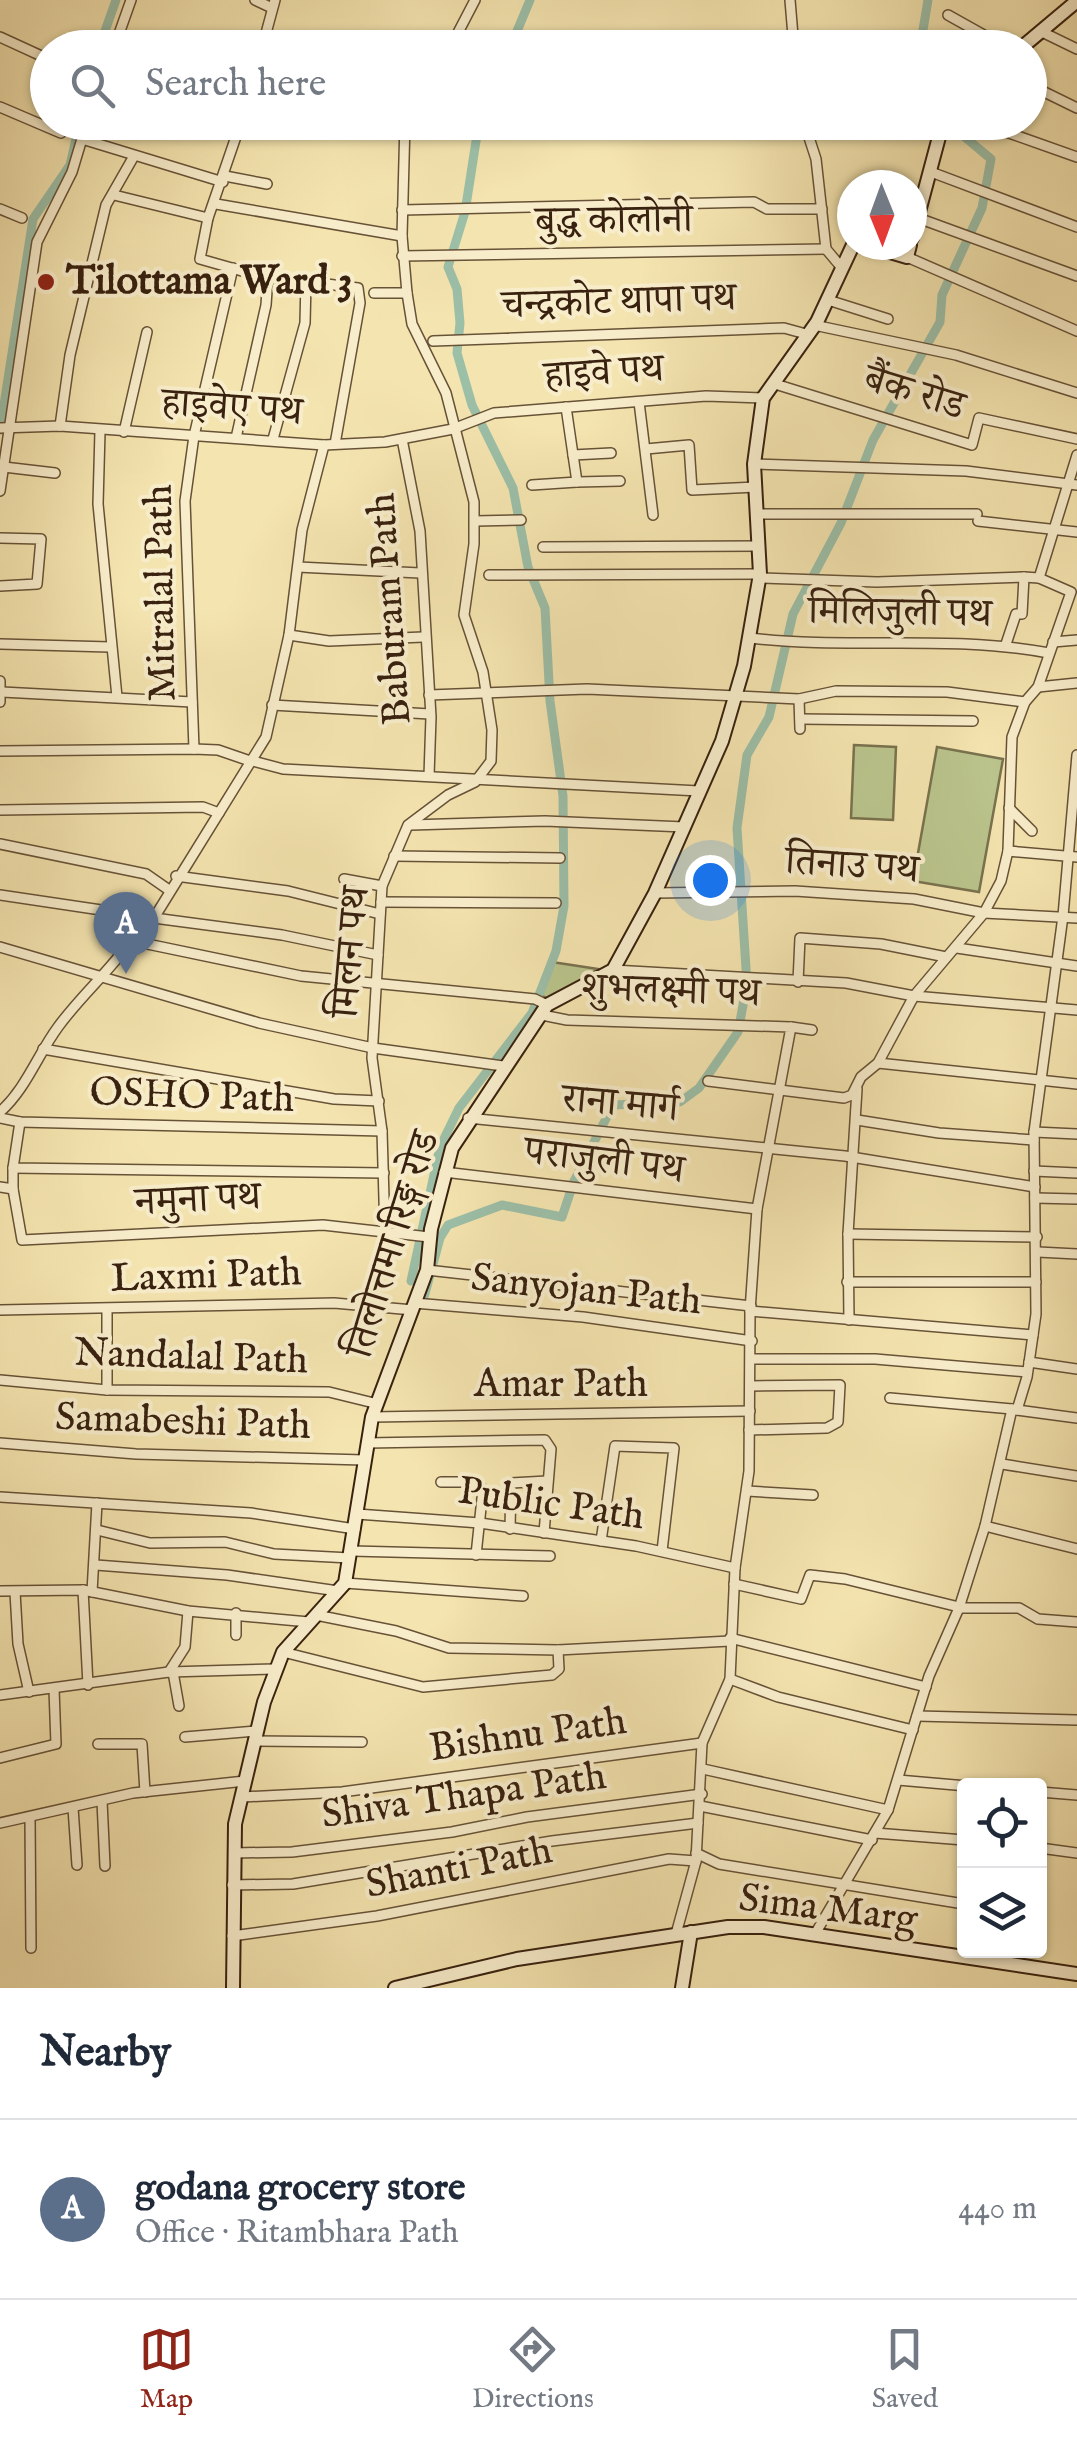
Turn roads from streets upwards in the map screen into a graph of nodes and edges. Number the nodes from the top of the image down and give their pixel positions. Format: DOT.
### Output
graph roads {
  1 [pos="131,0"];
  2 [pos="255,0"];
  3 [pos="475,0"];
  4 [pos="790,0"];
  5 [pos="274,4"];
  6 [pos="1076,4"];
  7 [pos="948,14"];
  8 [pos="120,30"];
  9 [pos="267,30"];
  10 [pos="459,30"];
  11 [pos="794,30"];
  12 [pos="976,30"];
  13 [pos="1041,30"];
  14 [pos="1047,34"];
  15 [pos="0,37"];
  16 [pos="1077,49"];
  17 [pos="30,51"];
  18 [pos="1047,93"];
  19 [pos="0,108"];
  20 [pos="1077,108"];
  21 [pos="30,120"];
  22 [pos="82,140"];
  23 [pos="85,140"];
  24 [pos="236,140"];
  25 [pos="404,140"];
  26 [pos="810,140"];
  27 [pos="939,140"];
  28 [pos="1029,140"];
  29 [pos="134,156"];
  30 [pos="1077,157"];
  31 [pos="931,172"];
  32 [pos="224,179"];
  33 [pos="267,184"];
  34 [pos="927,186"];
  35 [pos="114,194"];
  36 [pos="216,204"];
  37 [pos="0,209"];
  38 [pos="822,209"];
  39 [pos="402,210"];
  40 [pos="22,218"];
  41 [pos="208,218"];
  42 [pos="927,221"];
  43 [pos="1077,228"];
  44 [pos="402,236"];
  45 [pos="826,249"];
  46 [pos="402,256"];
  47 [pos="845,260"];
  48 [pos="921,260"];
  49 [pos="233,268"];
  50 [pos="842,268"];
  51 [pos="268,276"];
  52 [pos="1077,276"];
  53 [pos="306,281"];
  54 [pos="407,293"];
  55 [pos="374,294"];
  56 [pos="828,300"];
  57 [pos="888,319"];
  58 [pos="810,330"];
  59 [pos="1077,330"];
  60 [pos="148,332"];
  61 [pos="433,342"];
  62 [pos="775,384"];
  63 [pos="1077,392"];
  64 [pos="763,398"];
  65 [pos="639,402"];
  66 [pos="566,407"];
  67 [pos="60,426"];
  68 [pos="6,428"];
  69 [pos="453,429"];
  70 [pos="100,431"];
  71 [pos="124,432"];
  72 [pos="194,436"];
  73 [pos="236,438"];
  74 [pos="402,438"];
  75 [pos="273,439"];
  76 [pos="1077,439"];
  77 [pos="335,444"];
  78 [pos="324,445"];
  79 [pos="646,448"];
  80 [pos="611,453"];
  81 [pos="573,455"];
  82 [pos="1077,455"];
  83 [pos="754,464"];
  84 [pos="4,467"];
  85 [pos="55,474"];
  86 [pos="620,481"];
  87 [pos="576,482"];
  88 [pos="532,485"];
  89 [pos="1073,485"];
  90 [pos="756,487"];
  91 [pos="0,491"];
  92 [pos="757,514"];
  93 [pos="653,515"];
  94 [pos="521,520"];
  95 [pos="475,521"];
  96 [pos="1055,527"];
  97 [pos="1077,532"];
  98 [pos="0,538"];
  99 [pos="759,546"];
  100 [pos="543,548"];
  101 [pos="298,567"];
  102 [pos="420,573"];
  103 [pos="489,574"];
  104 [pos="760,576"];
  105 [pos="1024,576"];
  106 [pos="1039,578"];
  107 [pos="0,586"];
  108 [pos="289,635"];
  109 [pos="423,637"];
  110 [pos="750,638"];
  111 [pos="1077,640"];
  112 [pos="0,644"];
  113 [pos="1006,644"];
  114 [pos="110,647"];
  115 [pos="1051,647"];
  116 [pos="1077,683"];
  117 [pos="1038,687"];
  118 [pos="1,692"];
  119 [pos="737,693"];
  120 [pos="429,695"];
  121 [pos="487,695"];
  122 [pos="118,697"];
  123 [pos="796,698"];
  124 [pos="192,702"];
  125 [pos="1026,702"];
  126 [pos="272,705"];
  127 [pos="430,714"];
  128 [pos="973,721"];
  129 [pos="194,749"];
  130 [pos="0,751"];
  131 [pos="1077,755"];
  132 [pos="252,761"];
  133 [pos="429,776"];
  134 [pos="474,782"];
  135 [pos="699,791"];
  136 [pos="1009,808"];
  137 [pos="0,810"];
  138 [pos="219,814"];
  139 [pos="408,825"];
  140 [pos="684,827"];
  141 [pos="1032,832"];
  142 [pos="0,844"];
  143 [pos="1008,851"];
  144 [pos="394,856"];
  145 [pos="1073,856"];
  146 [pos="560,858"];
  147 [pos="176,876"];
  148 [pos="344,879"];
  149 [pos="382,886"];
  150 [pos="1066,888"];
  151 [pos="169,890"];
  152 [pos="1077,890"];
  153 [pos="655,893"];
  154 [pos="0,896"];
  155 [pos="381,902"];
  156 [pos="556,903"];
  157 [pos="984,913"];
  158 [pos="380,914"];
  159 [pos="1063,916"];
  160 [pos="154,918"];
  161 [pos="1077,918"];
  162 [pos="142,922"];
  163 [pos="132,940"];
  164 [pos="0,946"];
  165 [pos="957,948"];
  166 [pos="378,955"];
  167 [pos="946,957"];
  168 [pos="1056,964"];
  169 [pos="1077,966"];
  170 [pos="612,970"];
  171 [pos="99,976"];
  172 [pos="798,982"];
  173 [pos="375,986"];
  174 [pos="914,996"];
  175 [pos="541,1006"];
  176 [pos="1051,1006"];
  177 [pos="1077,1010"];
  178 [pos="791,1028"];
  179 [pos="812,1030"];
  180 [pos="373,1048"];
  181 [pos="43,1050"];
  182 [pos="878,1063"];
  183 [pos="502,1066"];
  184 [pos="1039,1080"];
  185 [pos="708,1081"];
  186 [pos="1077,1084"];
  187 [pos="857,1086"];
  188 [pos="780,1090"];
  189 [pos="379,1101"];
  190 [pos="0,1115"];
  191 [pos="468,1118"];
  192 [pos="857,1120"];
  193 [pos="20,1122"];
  194 [pos="382,1131"];
  195 [pos="1077,1134"];
  196 [pos="1034,1136"];
  197 [pos="767,1151"];
  198 [pos="852,1157"];
  199 [pos="12,1168"];
  200 [pos="1034,1171"];
  201 [pos="444,1172"];
  202 [pos="384,1173"];
  203 [pos="1077,1173"];
  204 [pos="0,1187"];
  205 [pos="13,1188"];
  206 [pos="1035,1192"];
  207 [pos="1077,1198"];
  208 [pos="757,1209"];
  209 [pos="385,1233"];
  210 [pos="848,1234"];
  211 [pos="429,1237"];
  212 [pos="1037,1237"];
  213 [pos="1038,1252"];
  214 [pos="1077,1254"];
  215 [pos="427,1270"];
  216 [pos="847,1282"];
  217 [pos="1036,1282"];
  218 [pos="413,1306"];
  219 [pos="750,1308"];
  220 [pos="0,1310"];
  221 [pos="108,1311"];
  222 [pos="848,1320"];
  223 [pos="1033,1335"];
  224 [pos="752,1340"];
  225 [pos="751,1359"];
  226 [pos="1028,1367"];
  227 [pos="1077,1369"];
  228 [pos="0,1380"];
  229 [pos="750,1386"];
  230 [pos="107,1390"];
  231 [pos="890,1398"];
  232 [pos="1015,1409"];
  233 [pos="375,1411"];
  234 [pos="750,1411"];
  235 [pos="1077,1418"];
  236 [pos="749,1430"];
  237 [pos="366,1442"];
  238 [pos="0,1443"];
  239 [pos="364,1460"];
  240 [pos="1002,1464"];
  241 [pos="1077,1476"];
  242 [pos="546,1481"];
  243 [pos="441,1482"];
  244 [pos="747,1490"];
  245 [pos="813,1495"];
  246 [pos="0,1497"];
  247 [pos="97,1503"];
  248 [pos="356,1514"];
  249 [pos="480,1524"];
  250 [pos="984,1526"];
  251 [pos="355,1529"];
  252 [pos="510,1529"];
  253 [pos="97,1530"];
  254 [pos="544,1533"];
  255 [pos="601,1541"];
  256 [pos="1077,1549"];
  257 [pos="662,1552"];
  258 [pos="351,1554"];
  259 [pos="476,1554"];
  260 [pos="550,1556"];
  261 [pos="96,1565"];
  262 [pos="735,1568"];
  263 [pos="734,1584"];
  264 [pos="343,1587"];
  265 [pos="0,1591"];
  266 [pos="88,1591"];
  267 [pos="15,1592"];
  268 [pos="523,1596"];
  269 [pos="959,1608"];
  270 [pos="188,1611"];
  271 [pos="236,1614"];
  272 [pos="313,1618"];
  273 [pos="1077,1622"];
  274 [pos="236,1635"];
  275 [pos="730,1639"];
  276 [pos="558,1650"];
  277 [pos="283,1652"];
  278 [pos="274,1668"];
  279 [pos="171,1672"];
  280 [pos="730,1679"];
  281 [pos="88,1685"];
  282 [pos="926,1687"];
  283 [pos="54,1689"];
  284 [pos="29,1692"];
  285 [pos="0,1694"];
  286 [pos="178,1706"];
  287 [pos="917,1716"];
  288 [pos="1077,1720"];
  289 [pos="913,1730"];
  290 [pos="255,1736"];
  291 [pos="186,1737"];
  292 [pos="362,1742"];
  293 [pos="98,1744"];
  294 [pos="702,1744"];
  295 [pos="0,1758"];
  296 [pos="703,1769"];
  297 [pos="898,1780"];
  298 [pos="245,1781"];
  299 [pos="957,1785"];
  300 [pos="145,1792"];
  301 [pos="1047,1793"];
  302 [pos="702,1794"];
  303 [pos="1077,1795"];
  304 [pos="242,1797"];
  305 [pos="102,1801"];
  306 [pos="700,1806"];
  307 [pos="73,1808"];
  308 [pos="888,1810"];
  309 [pos="30,1818"];
  310 [pos="0,1823"];
  311 [pos="698,1823"];
  312 [pos="874,1836"];
  313 [pos="957,1840"];
  314 [pos="1047,1849"];
  315 [pos="1077,1853"];
  316 [pos="234,1854"];
  317 [pos="696,1857"];
  318 [pos="77,1865"];
  319 [pos="104,1866"];
  320 [pos="843,1884"];
  321 [pos="232,1885"];
  322 [pos="957,1903"];
  323 [pos="684,1933"];
  324 [pos="815,1934"];
  325 [pos="232,1936"];
  326 [pos="31,1948"];
  327 [pos="1071,1973"];
  328 [pos="233,1988"];
  329 [pos="395,1988"];
  330 [pos="682,1988"];
  331 [pos="1064,1988"];
  1 -- 8 [label="street"];
  2 -- 5 [label="street"];
  3 -- 10 [label="street"];
  4 -- 11 [label="street"];
  5 -- 9 [label="street"];
  6 -- 13 [label="street"];
  7 -- 12 [label="street"];
  14 -- 16 [label="street"];
  15 -- 17 [label="street"];
  18 -- 20 [label="street"];
  19 -- 21 [label="street"];
  22 -- 68 [label="street"];
  23 -- 29 [label="street"];
  24 -- 32 [label="street"];
  25 -- 39 [label="street"];
  26 -- 38 [label="street"];
  27 -- 31 [label="street"];
  28 -- 30 [label="street"];
  29 -- 32 [label="street"];
  29 -- 35 [label="street"];
  31 -- 34 [label="street"];
  31 -- 43 [label="street"];
  32 -- 33 [label="street"];
  32 -- 36 [label="street"];
  35 -- 41 [label="street"];
  35 -- 67 [label="street"];
  36 -- 41 [label="street"];
  36 -- 44 [label="street"];
  37 -- 40 [label="street"];
  38 -- 39 [label="street"];
  38 -- 45 [label="street"];
  39 -- 44 [label="street"];
  41 -- 49 [label="street"];
  42 -- 52 [label="street"];
  44 -- 46 [label="street"];
  45 -- 46 [label="street, बुद्ध कोलोनी"];
  45 -- 50 [label="street"];
  46 -- 54 [label="street"];
  47 -- 50 [label="street"];
  48 -- 59 [label="street"];
  49 -- 51 [label="street"];
  49 -- 72 [label="street, Mitralal Path"];
  50 -- 56 [label="street"];
  51 -- 53 [label="street"];
  51 -- 73 [label="street"];
  53 -- 75 [label="street"];
  53 -- 77 [label="street"];
  54 -- 55 [label="street"];
  54 -- 69 [label="street"];
  56 -- 57 [label="street"];
  56 -- 58 [label="street"];
  58 -- 61 [label="street, चन्द्रकोट थापा पथ"];
  58 -- 62 [label="street"];
  58 -- 63 [label="street, चन्द्रकोट थापा पथ"];
  60 -- 71 [label="street"];
  62 -- 64 [label="street"];
  62 -- 76 [label="street, बैंक रोड"];
  64 -- 65 [label="street, हाइवे पथ"];
  64 -- 83 [label="street"];
  65 -- 66 [label="street, हाइवे पथ"];
  65 -- 79 [label="street"];
  66 -- 69 [label="street, हाइवे पथ"];
  66 -- 81 [label="street"];
  67 -- 68 [label="street, हाइवेए पथ"];
  67 -- 70 [label="street, हाइवेए पथ"];
  68 -- 84 [label="street"];
  69 -- 74 [label="street, हाइवेए पथ"];
  69 -- 95 [label="street"];
  70 -- 71 [label="street, हाइवेए पथ"];
  70 -- 114 [label="street"];
  71 -- 72 [label="street, हाइवेए पथ"];
  72 -- 73 [label="street, हाइवेए पथ"];
  72 -- 124 [label="street, Mitralal Path"];
  73 -- 75 [label="street, हाइवेए पथ"];
  74 -- 77 [label="street, हाइवेए पथ"];
  74 -- 102 [label="street, Baburam Path"];
  75 -- 78 [label="street, हाइवेए पथ"];
  77 -- 78 [label="street, हाइवेए पथ"];
  78 -- 101 [label="street"];
  79 -- 90 [label="street"];
  79 -- 93 [label="street"];
  80 -- 81 [label="street"];
  81 -- 87 [label="street"];
  82 -- 89 [label="street"];
  83 -- 89 [label="street"];
  83 -- 90 [label="street"];
  84 -- 85 [label="street"];
  84 -- 91 [label="street"];
  86 -- 87 [label="street"];
  87 -- 88 [label="street"];
  89 -- 96 [label="street"];
  90 -- 92 [label="street"];
  92 -- 96 [label="street"];
  92 -- 99 [label="street"];
  94 -- 95 [label="street"];
  95 -- 121 [label="street"];
  96 -- 97 [label="street"];
  96 -- 106 [label="street"];
  98 -- 107 [label="street"];
  99 -- 100 [label="street"];
  99 -- 104 [label="street"];
  101 -- 102 [label="street"];
  101 -- 108 [label="street"];
  102 -- 109 [label="street, Baburam Path"];
  103 -- 104 [label="street"];
  104 -- 105 [label="street"];
  104 -- 110 [label="street"];
  105 -- 106 [label="street"];
  105 -- 113 [label="street"];
  106 -- 115 [label="street"];
  108 -- 109 [label="street"];
  108 -- 126 [label="street"];
  109 -- 120 [label="street, Baburam Path"];
  110 -- 113 [label="street, मिलिजुली पथ"];
  110 -- 119 [label="street"];
  111 -- 115 [label="street, मिलिजुली पथ"];
  112 -- 114 [label="street"];
  113 -- 115 [label="street, मिलिजुली पथ"];
  114 -- 122 [label="street"];
  115 -- 117 [label="street"];
  116 -- 117 [label="street"];
  117 -- 125 [label="street"];
  118 -- 122 [label="street"];
  119 -- 121 [label="street"];
  119 -- 123 [label="street"];
  119 -- 135 [label="street"];
  120 -- 121 [label="street"];
  120 -- 127 [label="street, Baburam Path"];
  121 -- 134 [label="street"];
  122 -- 124 [label="street"];
  123 -- 125 [label="street"];
  123 -- 128 [label="street"];
  124 -- 129 [label="street, Mitralal Path"];
  125 -- 136 [label="street"];
  126 -- 127 [label="street"];
  126 -- 132 [label="street"];
  127 -- 133 [label="street, Baburam Path"];
  129 -- 130 [label="street"];
  129 -- 132 [label="street"];
  131 -- 145 [label="street"];
  132 -- 133 [label="street"];
  132 -- 138 [label="street"];
  133 -- 134 [label="street"];
  134 -- 135 [label="street"];
  134 -- 139 [label="street, मिलन पथ"];
  135 -- 140 [label="street"];
  136 -- 141 [label="street"];
  136 -- 143 [label="street"];
  137 -- 138 [label="street"];
  138 -- 147 [label="street"];
  139 -- 140 [label="street"];
  139 -- 144 [label="street, मिलन पथ"];
  140 -- 153 [label="street"];
  142 -- 151 [label="street"];
  143 -- 145 [label="street"];
  143 -- 157 [label="street"];
  144 -- 146 [label="street"];
  144 -- 149 [label="street, मिलन पथ"];
  145 -- 150 [label="street"];
  147 -- 151 [label="street"];
  147 -- 158 [label="street"];
  148 -- 149 [label="street"];
  149 -- 155 [label="street, मिलन पथ"];
  150 -- 152 [label="street"];
  150 -- 159 [label="street"];
  151 -- 160 [label="street"];
  153 -- 157 [label="street, तिनाउ पथ"];
  153 -- 170 [label="street"];
  154 -- 162 [label="street"];
  155 -- 156 [label="street"];
  155 -- 158 [label="street, मिलन पथ"];
  157 -- 159 [label="street, तिनाउ पथ"];
  157 -- 165 [label="street"];
  158 -- 166 [label="street, मिलन पथ"];
  159 -- 161 [label="street, तिनाउ पथ"];
  159 -- 168 [label="street"];
  160 -- 162 [label="street"];
  160 -- 166 [label="street"];
  162 -- 163 [label="street"];
  163 -- 171 [label="street"];
  163 -- 173 [label="street, शुभलक्ष्मी पथ"];
  164 -- 171 [label="street"];
  165 -- 167 [label="street"];
  165 -- 168 [label="street"];
  166 -- 173 [label="street, मिलन पथ"];
  167 -- 172 [label="street"];
  167 -- 174 [label="street"];
  168 -- 169 [label="street"];
  168 -- 176 [label="street"];
  170 -- 172 [label="street"];
  170 -- 175 [label="street, तिलोत्तमा रिङ्ग रोड"];
  171 -- 180 [label="street"];
  171 -- 181 [label="street"];
  172 -- 174 [label="street"];
  173 -- 175 [label="street, शुभलक्ष्मी पथ"];
  173 -- 180 [label="street, मिलन पथ"];
  174 -- 176 [label="street"];
  174 -- 182 [label="street"];
  175 -- 178 [label="street, शुभलक्ष्मी पथ"];
  175 -- 183 [label="street, तिलोत्तमा रिङ्ग रोड"];
  176 -- 177 [label="street"];
  176 -- 184 [label="street"];
  178 -- 179 [label="street"];
  178 -- 188 [label="street, शुभलक्ष्मी पथ"];
  180 -- 183 [label="street"];
  180 -- 189 [label="street, मिलन पथ"];
  181 -- 189 [label="street"];
  181 -- 190 [label="street"];
  182 -- 184 [label="street"];
  182 -- 187 [label="street"];
  183 -- 191 [label="street, तिलोत्तमा रिङ्ग रोड"];
  184 -- 186 [label="street"];
  184 -- 196 [label="street"];
  185 -- 188 [label="street"];
  187 -- 188 [label="street"];
  187 -- 192 [label="street"];
  188 -- 197 [label="street, शुभलक्ष्मी पथ"];
  189 -- 194 [label="street, मिलन पथ"];
  190 -- 193 [label="street, OSHO Path"];
  191 -- 197 [label="street, राना मार्ग"];
  191 -- 201 [label="street, तिलोत्तमा रिङ्ग रोड"];
  192 -- 196 [label="street"];
  192 -- 198 [label="street"];
  193 -- 194 [label="street, OSHO Path"];
  193 -- 199 [label="street"];
  194 -- 202 [label="street, मिलन पथ"];
  195 -- 196 [label="street"];
  196 -- 200 [label="street"];
  197 -- 198 [label="street, राना मार्ग"];
  197 -- 208 [label="street, शुभलक्ष्मी पथ"];
  198 -- 206 [label="street, राना मार्ग"];
  198 -- 210 [label="street"];
  199 -- 202 [label="street"];
  199 -- 205 [label="street"];
  200 -- 203 [label="street"];
  200 -- 206 [label="street"];
  201 -- 208 [label="street, पराजुली पथ"];
  201 -- 211 [label="street, तिलोत्तमा रिङ्ग रोड"];
  202 -- 209 [label="street, मिलन पथ"];
  204 -- 205 [label="street"];
  205 -- 209 [label="street, नमुना पथ"];
  206 -- 207 [label="street, राना मार्ग"];
  206 -- 212 [label="street"];
  208 -- 219 [label="street, शुभलक्ष्मी पथ"];
  209 -- 211 [label="street, नमुना पथ"];
  210 -- 212 [label="street"];
  210 -- 216 [label="street"];
  211 -- 215 [label="street, तिलोत्तमा रिङ्ग रोड"];
  212 -- 213 [label="street"];
  213 -- 214 [label="street"];
  213 -- 217 [label="street"];
  215 -- 218 [label="street, तिलोत्तमा रिङ्ग रोड"];
  215 -- 219 [label="street"];
  216 -- 217 [label="street"];
  216 -- 222 [label="street"];
  217 -- 223 [label="street"];
  218 -- 221 [label="street, Laxmi Path"];
  218 -- 224 [label="street, Sanyojan Path"];
  218 -- 233 [label="street, तिलोत्तमा रिङ्ग रोड"];
  219 -- 222 [label="street"];
  219 -- 224 [label="street, शुभलक्ष्मी पथ"];
  220 -- 221 [label="street, Laxmi Path"];
  221 -- 230 [label="street"];
  222 -- 223 [label="street"];
  223 -- 226 [label="street"];
  224 -- 225 [label="street, शुभलक्ष्मी पथ"];
  225 -- 226 [label="street"];
  225 -- 229 [label="street, शुभलक्ष्मी पथ"];
  226 -- 227 [label="street"];
  226 -- 232 [label="street"];
  228 -- 230 [label="street, Nandalal Path"];
  229 -- 234 [label="street, शुभलक्ष्मी पथ"];
  229 -- 236 [label="street"];
  230 -- 233 [label="street, Nandalal Path"];
  231 -- 232 [label="street"];
  232 -- 235 [label="street"];
  232 -- 240 [label="street"];
  233 -- 234 [label="street, Amar Path"];
  233 -- 237 [label="street, तिलोत्तमा रिङ्ग रोड"];
  234 -- 236 [label="street, शुभलक्ष्मी पथ"];
  236 -- 244 [label="street, शुभलक्ष्मी पथ"];
  237 -- 239 [label="street, तिलोत्तमा रिङ्ग रोड"];
  237 -- 242 [label="street"];
  238 -- 239 [label="street, Samabeshi Path"];
  239 -- 248 [label="street, तिलोत्तमा रिङ्ग रोड"];
  240 -- 241 [label="street"];
  240 -- 250 [label="street"];
  242 -- 252 [label="street"];
  242 -- 254 [label="street"];
  243 -- 249 [label="street"];
  244 -- 245 [label="street"];
  244 -- 262 [label="street, शुभलक्ष्मी पथ"];
  246 -- 247 [label="street"];
  247 -- 251 [label="street"];
  247 -- 253 [label="street"];
  248 -- 249 [label="street, Public Path"];
  248 -- 251 [label="street, तिलोत्तमा रिङ्ग रोड"];
  249 -- 252 [label="street, Public Path"];
  249 -- 259 [label="street"];
  250 -- 256 [label="street"];
  250 -- 269 [label="street"];
  251 -- 258 [label="street, तिलोत्तमा रिङ्ग रोड"];
  252 -- 254 [label="street, Public Path"];
  253 -- 258 [label="street"];
  253 -- 261 [label="street"];
  254 -- 255 [label="street, Public Path"];
  255 -- 257 [label="street, Public Path"];
  255 -- 257 [label="street"];
  257 -- 262 [label="street, Public Path"];
  258 -- 259 [label="street"];
  258 -- 264 [label="street, तिलोत्तमा रिङ्ग रोड"];
  259 -- 260 [label="street"];
  261 -- 264 [label="street"];
  261 -- 266 [label="street"];
  262 -- 263 [label="street, शुभलक्ष्मी पथ"];
  263 -- 269 [label="street"];
  263 -- 275 [label="street, शुभलक्ष्मी पथ"];
  264 -- 268 [label="street"];
  264 -- 272 [label="street"];
  265 -- 267 [label="street"];
  266 -- 267 [label="street"];
  266 -- 270 [label="street"];
  266 -- 281 [label="street"];
  267 -- 284 [label="street"];
  269 -- 273 [label="street"];
  269 -- 282 [label="street"];
  270 -- 271 [label="street"];
  270 -- 279 [label="street"];
  271 -- 272 [label="street"];
  271 -- 274 [label="street"];
  272 -- 276 [label="street"];
  272 -- 277 [label="street"];
  275 -- 276 [label="street"];
  275 -- 280 [label="street, शुभलक्ष्मी पथ"];
  275 -- 282 [label="street"];
  276 -- 277 [label="street"];
  277 -- 278 [label="street"];
  278 -- 279 [label="street"];
  278 -- 290 [label="street"];
  279 -- 281 [label="street"];
  279 -- 286 [label="street"];
  280 -- 289 [label="street"];
  280 -- 294 [label="street"];
  281 -- 283 [label="street"];
  282 -- 287 [label="street"];
  283 -- 284 [label="street"];
  283 -- 295 [label="street"];
  284 -- 285 [label="street"];
  287 -- 288 [label="street"];
  287 -- 289 [label="street"];
  289 -- 297 [label="street"];
  290 -- 291 [label="street"];
  290 -- 292 [label="street"];
  290 -- 298 [label="street"];
  293 -- 300 [label="street"];
  294 -- 296 [label="street"];
  294 -- 304 [label="street, Bishnu Path"];
  296 -- 302 [label="street"];
  296 -- 308 [label="street"];
  297 -- 299 [label="street"];
  297 -- 308 [label="street"];
  298 -- 300 [label="street"];
  298 -- 304 [label="street"];
  300 -- 305 [label="street"];
  301 -- 303 [label="street"];
  302 -- 306 [label="street"];
  302 -- 316 [label="street, Shiva Thapa Path"];
  304 -- 316 [label="street"];
  305 -- 307 [label="street"];
  305 -- 319 [label="street"];
  306 -- 311 [label="street"];
  306 -- 312 [label="street"];
  307 -- 309 [label="street"];
  307 -- 318 [label="street"];
  308 -- 312 [label="street"];
  309 -- 310 [label="street"];
  309 -- 326 [label="street"];
  311 -- 317 [label="street"];
  311 -- 321 [label="street"];
  312 -- 313 [label="street"];
  312 -- 320 [label="street"];
  314 -- 315 [label="street"];
  316 -- 321 [label="street"];
  317 -- 320 [label="street"];
  317 -- 323 [label="street"];
  317 -- 325 [label="street, Shanti Path"];
  320 -- 322 [label="street"];
  320 -- 324 [label="street"];
  321 -- 325 [label="street"];
  323 -- 324 [label="street, Sima Marg"];
  323 -- 329 [label="street, Sima Marg"];
  323 -- 330 [label="street"];
  324 -- 327 [label="street, Sima Marg"];
  325 -- 328 [label="street"];
  327 -- 331 [label="street"];
}
